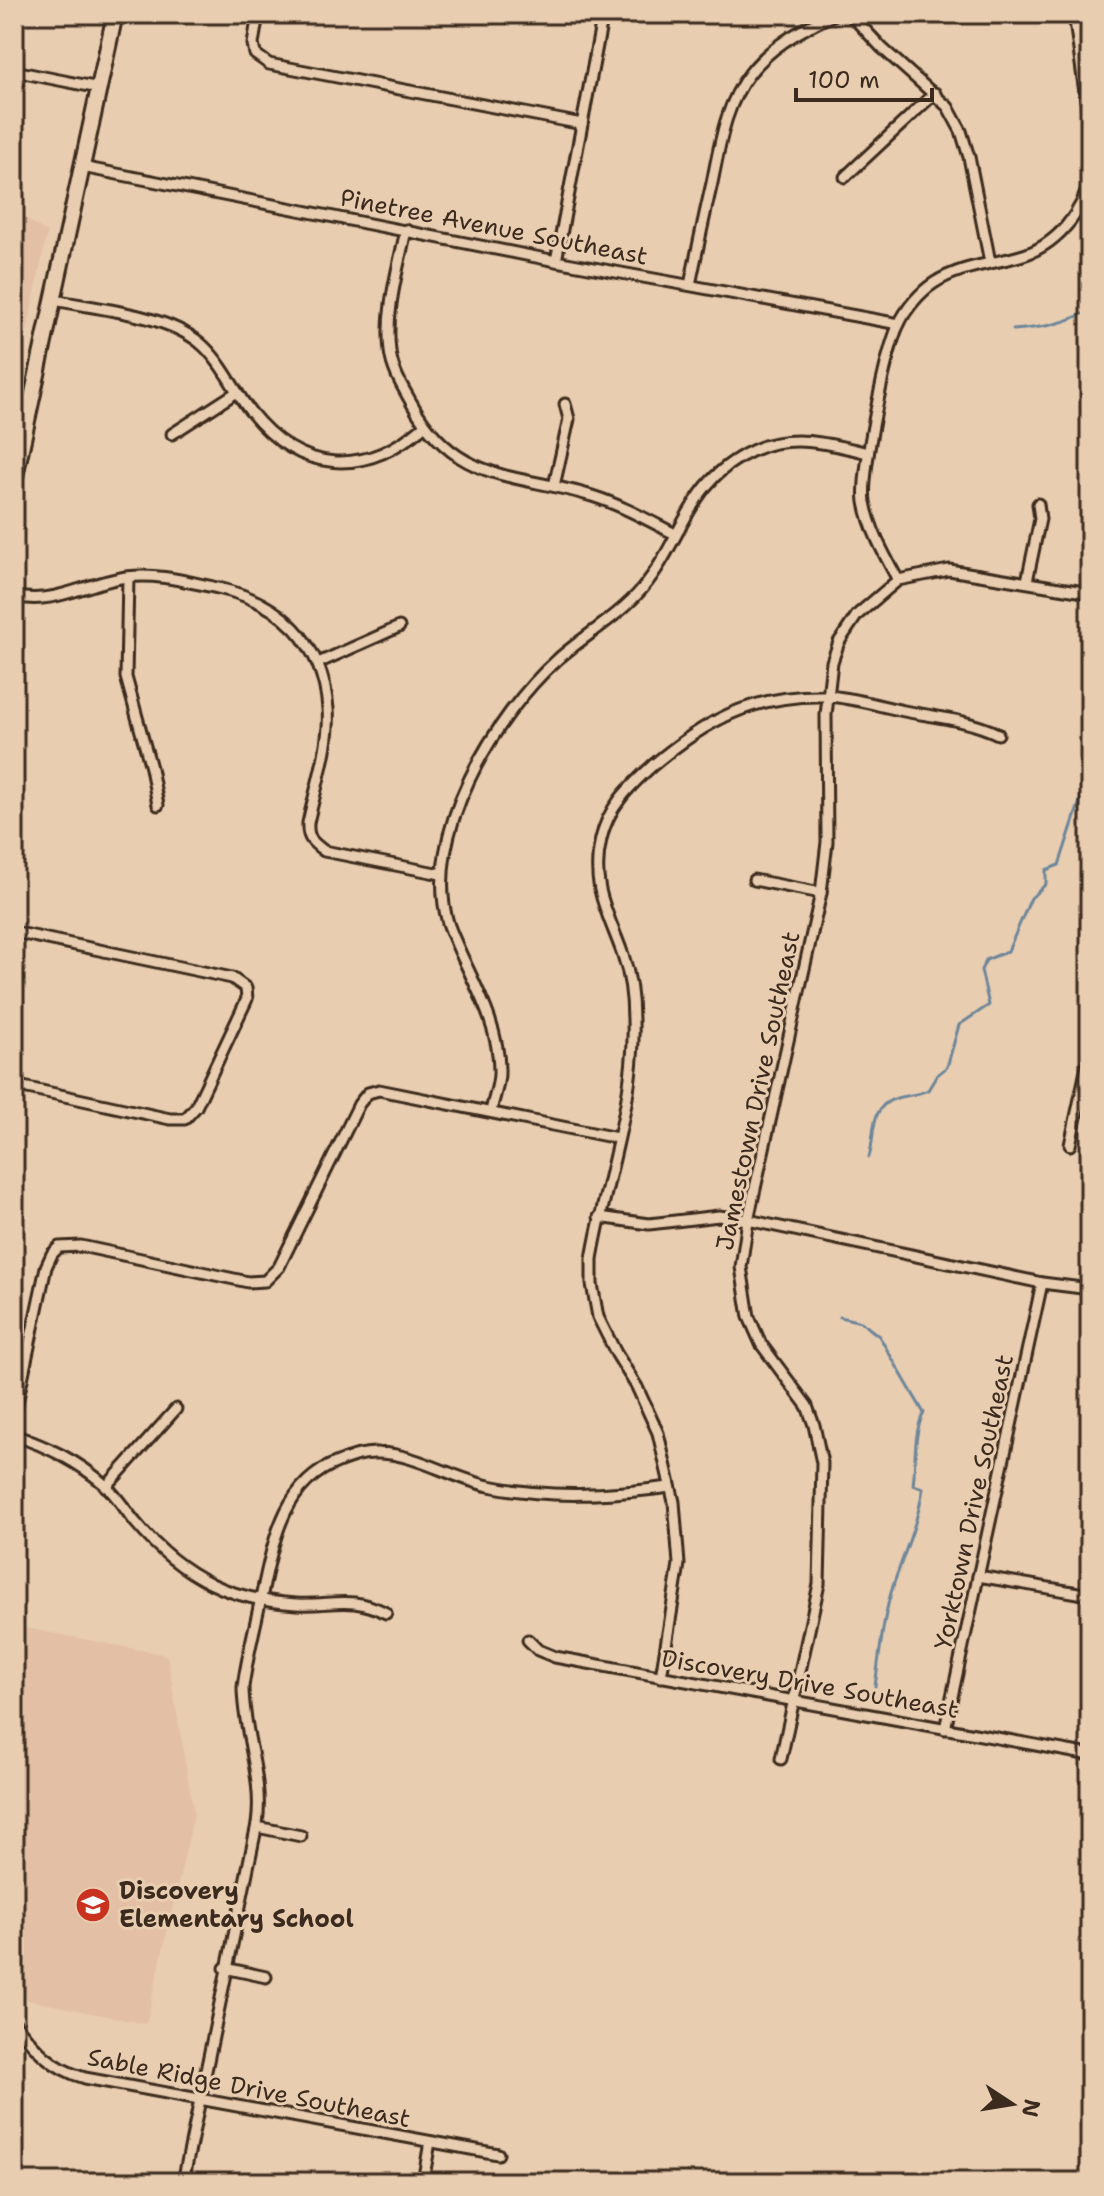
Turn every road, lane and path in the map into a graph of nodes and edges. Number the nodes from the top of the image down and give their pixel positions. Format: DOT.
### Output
graph roads {
  1 [pos="115,14"];
  2 [pos="258,14"];
  3 [pos="603,14"];
  4 [pos="835,14"];
  5 [pos="850,14"];
  6 [pos="1074,14"];
  7 [pos="14,71"];
  8 [pos="99,88"];
  9 [pos="935,93"];
  10 [pos="582,124"];
  11 [pos="1090,129"];
  12 [pos="82,167"];
  13 [pos="845,177"];
  14 [pos="1090,178"];
  15 [pos="406,230"];
  16 [pos="556,261"];
  17 [pos="990,262"];
  18 [pos="690,285"];
  19 [pos="54,300"];
  20 [pos="899,324"];
  21 [pos="237,392"];
  22 [pos="565,404"];
  23 [pos="424,426"];
  24 [pos="172,434"];
  25 [pos="868,453"];
  26 [pos="14,481"];
  27 [pos="554,486"];
  28 [pos="1038,504"];
  29 [pos="675,534"];
  30 [pos="128,577"];
  31 [pos="898,580"];
  32 [pos="1027,581"];
  33 [pos="1090,593"];
  34 [pos="14,596"];
  35 [pos="399,627"];
  36 [pos="318,663"];
  37 [pos="828,696"];
  38 [pos="998,734"];
  39 [pos="158,805"];
  40 [pos="441,874"];
  41 [pos="754,880"];
  42 [pos="821,893"];
  43 [pos="14,932"];
  44 [pos="1090,1052"];
  45 [pos="14,1085"];
  46 [pos="491,1112"];
  47 [pos="617,1138"];
  48 [pos="1070,1145"];
  49 [pos="599,1217"];
  50 [pos="748,1220"];
  51 [pos="1042,1283"];
  52 [pos="1090,1289"];
  53 [pos="176,1409"];
  54 [pos="14,1417"];
  55 [pos="14,1435"];
  56 [pos="106,1487"];
  57 [pos="670,1487"];
  58 [pos="978,1576"];
  59 [pos="1090,1595"];
  60 [pos="261,1600"];
  61 [pos="386,1613"];
  62 [pos="528,1640"];
  63 [pos="661,1677"];
  64 [pos="794,1701"];
  65 [pos="945,1729"];
  66 [pos="1090,1755"];
  67 [pos="781,1759"];
  68 [pos="257,1827"];
  69 [pos="301,1836"];
  70 [pos="225,1968"];
  71 [pos="266,1977"];
  72 [pos="14,2022"];
  73 [pos="198,2099"];
  74 [pos="430,2142"];
  75 [pos="498,2154"];
  76 [pos="183,2182"];
  77 [pos="423,2182"];
  1 -- 8 [label="main road"];
  2 -- 10 [label="street"];
  3 -- 10 [label="street"];
  4 -- 18 [label="street"];
  5 -- 9 [label="street"];
  6 -- 11 [label="street"];
  7 -- 8 [label="street"];
  8 -- 12 [label="main road"];
  9 -- 13 [label="street"];
  9 -- 17 [label="street"];
  10 -- 16 [label="street"];
  12 -- 15 [label="street, Pinetree Avenue Southeast"];
  12 -- 19 [label="main road"];
  14 -- 17 [label="street"];
  15 -- 16 [label="street, Pinetree Avenue Southeast"];
  15 -- 23 [label="street"];
  16 -- 18 [label="street, Pinetree Avenue Southeast"];
  17 -- 20 [label="street"];
  18 -- 20 [label="street, Pinetree Avenue Southeast"];
  19 -- 21 [label="street"];
  19 -- 26 [label="main road"];
  20 -- 25 [label="street"];
  21 -- 23 [label="street"];
  21 -- 24 [label="street"];
  22 -- 27 [label="street"];
  23 -- 27 [label="street"];
  25 -- 29 [label="street"];
  25 -- 31 [label="street"];
  27 -- 29 [label="street"];
  28 -- 32 [label="street"];
  29 -- 40 [label="street"];
  30 -- 34 [label="street"];
  30 -- 36 [label="street"];
  30 -- 39 [label="street"];
  31 -- 32 [label="street"];
  31 -- 37 [label="street, Jamestown Drive Southeast"];
  32 -- 33 [label="street"];
  35 -- 36 [label="street"];
  36 -- 40 [label="street"];
  37 -- 38 [label="street"];
  37 -- 42 [label="street, Jamestown Drive Southeast"];
  37 -- 47 [label="street"];
  40 -- 46 [label="street"];
  41 -- 42 [label="street"];
  42 -- 50 [label="street, Jamestown Drive Southeast"];
  43 -- 45 [label="street"];
  44 -- 48 [label="street"];
  46 -- 47 [label="street"];
  46 -- 54 [label="street"];
  47 -- 49 [label="street"];
  49 -- 50 [label="street"];
  49 -- 57 [label="street"];
  50 -- 51 [label="street"];
  50 -- 64 [label="street, Jamestown Drive Southeast"];
  51 -- 52 [label="street"];
  51 -- 58 [label="street, Yorktown Drive Southeast"];
  53 -- 56 [label="street"];
  55 -- 56 [label="street"];
  56 -- 60 [label="street"];
  57 -- 60 [label="street"];
  57 -- 63 [label="street"];
  58 -- 59 [label="street"];
  58 -- 65 [label="street, Yorktown Drive Southeast"];
  60 -- 61 [label="street"];
  60 -- 68 [label="street"];
  62 -- 63 [label="street, Discovery Drive Southeast"];
  63 -- 64 [label="street, Discovery Drive Southeast"];
  64 -- 65 [label="street, Discovery Drive Southeast"];
  64 -- 67 [label="street, Jamestown Drive Southeast"];
  65 -- 66 [label="street, Discovery Drive Southeast"];
  68 -- 69 [label="street"];
  68 -- 70 [label="street"];
  70 -- 71 [label="street"];
  70 -- 73 [label="street"];
  72 -- 73 [label="street, Sable Ridge Drive Southeast"];
  73 -- 74 [label="street, Sable Ridge Drive Southeast"];
  73 -- 76 [label="street"];
  74 -- 75 [label="street, Sable Ridge Drive Southeast"];
  74 -- 77 [label="street"];
}
